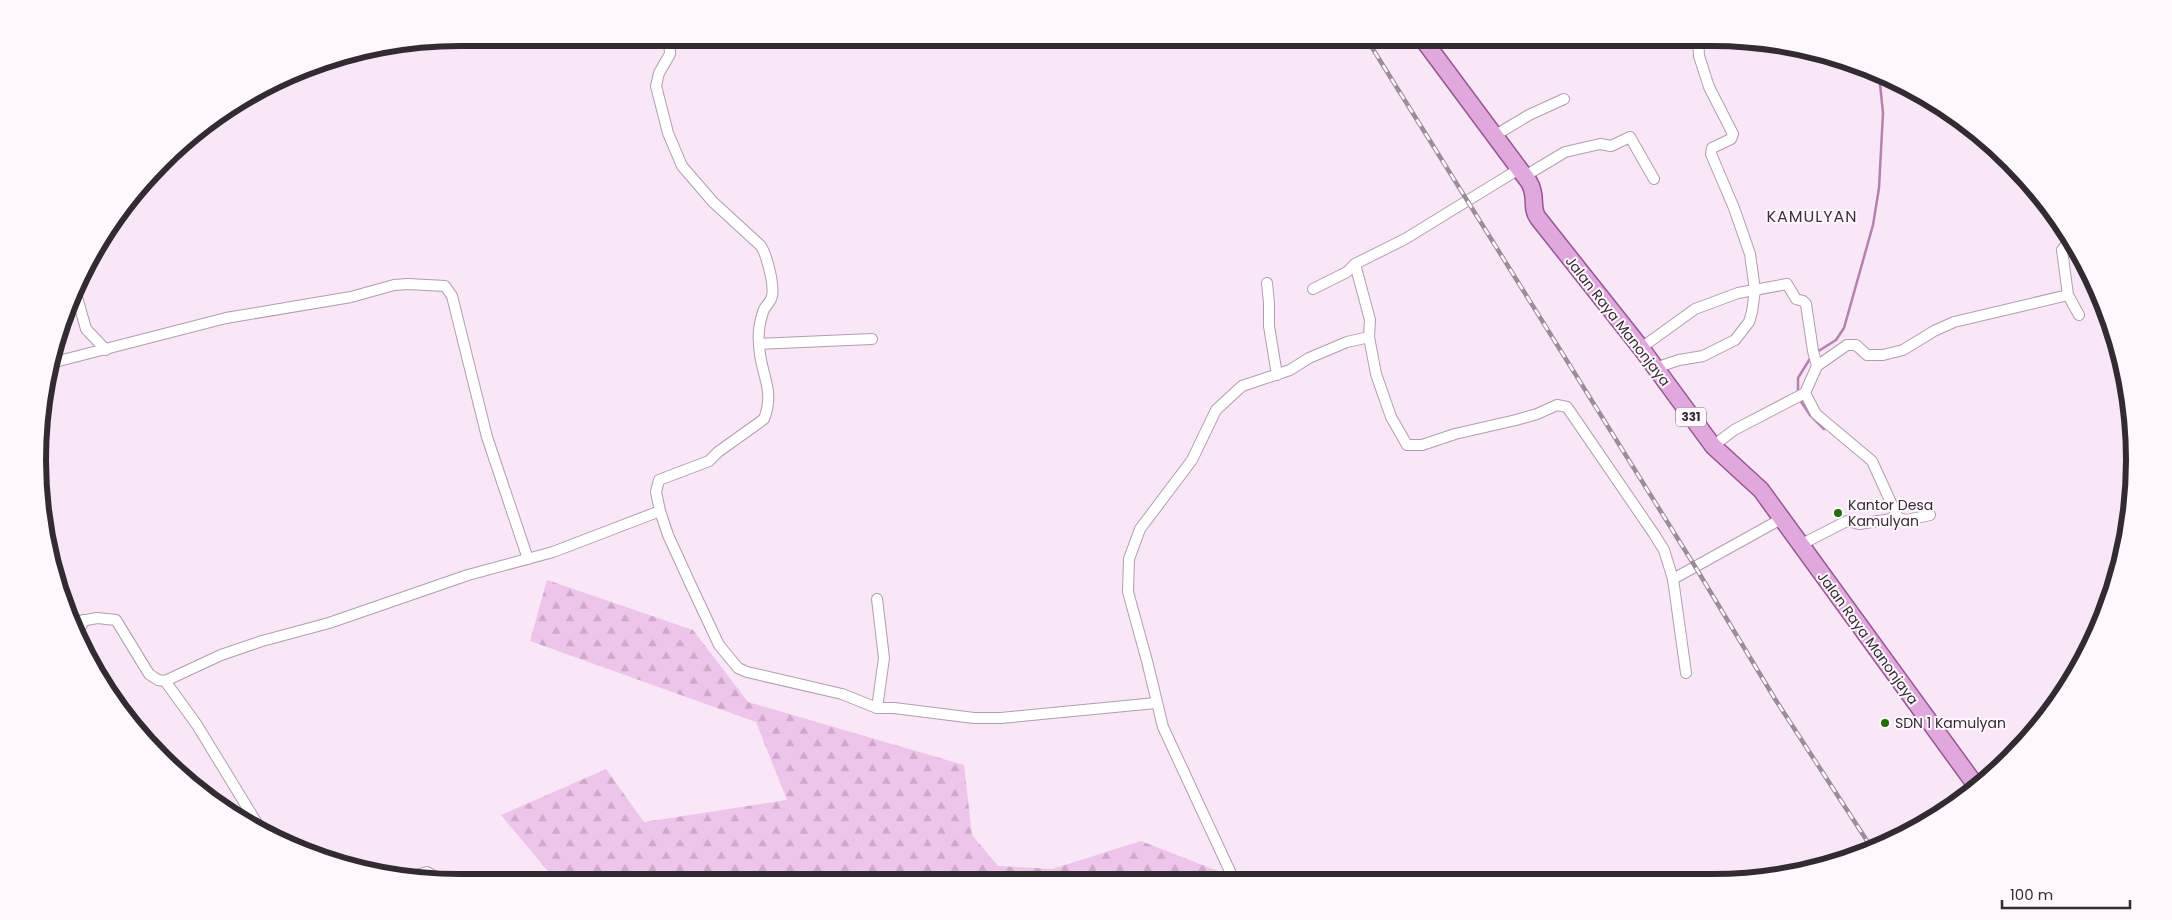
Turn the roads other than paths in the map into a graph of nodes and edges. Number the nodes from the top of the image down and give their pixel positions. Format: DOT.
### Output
graph roads {
  1 [pos="670,46"];
  2 [pos="1428,46"];
  3 [pos="1698,46"];
  4 [pos="1564,99"];
  5 [pos="1494,136"];
  6 [pos="1522,173"];
  7 [pos="1654,179"];
  8 [pos="2066,246"];
  9 [pos="1355,264"];
  10 [pos="1267,283"];
  11 [pos="1313,289"];
  12 [pos="1755,290"];
  13 [pos="2068,295"];
  14 [pos="78,301"];
  15 [pos="2079,316"];
  16 [pos="1369,337"];
  17 [pos="872,339"];
  18 [pos="759,344"];
  19 [pos="1641,348"];
  20 [pos="106,350"];
  21 [pos="1815,358"];
  22 [pos="58,361"];
  23 [pos="1655,368"];
  24 [pos="1277,375"];
  25 [pos="1805,393"];
  26 [pos="1713,446"];
  27 [pos="660,511"];
  28 [pos="1930,515"];
  29 [pos="1898,518"];
  30 [pos="1781,519"];
  31 [pos="1800,545"];
  32 [pos="528,559"];
  33 [pos="1673,579"];
  34 [pos="878,599"];
  35 [pos="84,620"];
  36 [pos="79,621"];
  37 [pos="81,625"];
  38 [pos="1686,673"];
  39 [pos="165,681"];
  40 [pos="1156,703"];
  41 [pos="877,708"];
  42 [pos="1973,781"];
  43 [pos="254,819"];
  44 [pos="1231,874"];
  1 -- 18 [label="street"];
  2 -- 5 [label="main road, Jalan Raya Manonjaya / 331"];
  3 -- 12 [label="street"];
  4 -- 5 [label="street"];
  5 -- 6 [label="main road, Jalan Raya Manonjaya / 331"];
  6 -- 7 [label="street"];
  6 -- 9 [label="street"];
  6 -- 19 [label="main road, Jalan Raya Manonjaya / 331"];
  8 -- 13 [label="street"];
  9 -- 11 [label="street"];
  9 -- 16 [label="street"];
  10 -- 24 [label="street"];
  12 -- 19 [label="street"];
  12 -- 21 [label="street"];
  12 -- 23 [label="street"];
  13 -- 15 [label="street"];
  13 -- 21 [label="street"];
  14 -- 20 [label="street"];
  16 -- 24 [label="street"];
  16 -- 33 [label="street"];
  17 -- 18 [label="street"];
  18 -- 27 [label="street"];
  19 -- 23 [label="main road, Jalan Raya Manonjaya / 331"];
  20 -- 22 [label="street"];
  20 -- 32 [label="street"];
  21 -- 25 [label="street"];
  23 -- 26 [label="main road, Jalan Raya Manonjaya / 331"];
  24 -- 40 [label="street"];
  25 -- 26 [label="street"];
  25 -- 29 [label="street"];
  26 -- 30 [label="main road, Jalan Raya Manonjaya / 331"];
  27 -- 32 [label="street"];
  27 -- 41 [label="street"];
  28 -- 29 [label="street"];
  29 -- 31 [label="street"];
  30 -- 31 [label="main road, Jalan Raya Manonjaya / 331"];
  30 -- 33 [label="street"];
  31 -- 42 [label="main road, Jalan Raya Manonjaya / 331"];
  32 -- 39 [label="street"];
  33 -- 38 [label="street"];
  34 -- 41 [label="street"];
  35 -- 36 [label="street"];
  35 -- 37 [label="street"];
  35 -- 39 [label="street"];
  39 -- 43 [label="street"];
  40 -- 41 [label="street"];
  40 -- 44 [label="street"];
}
